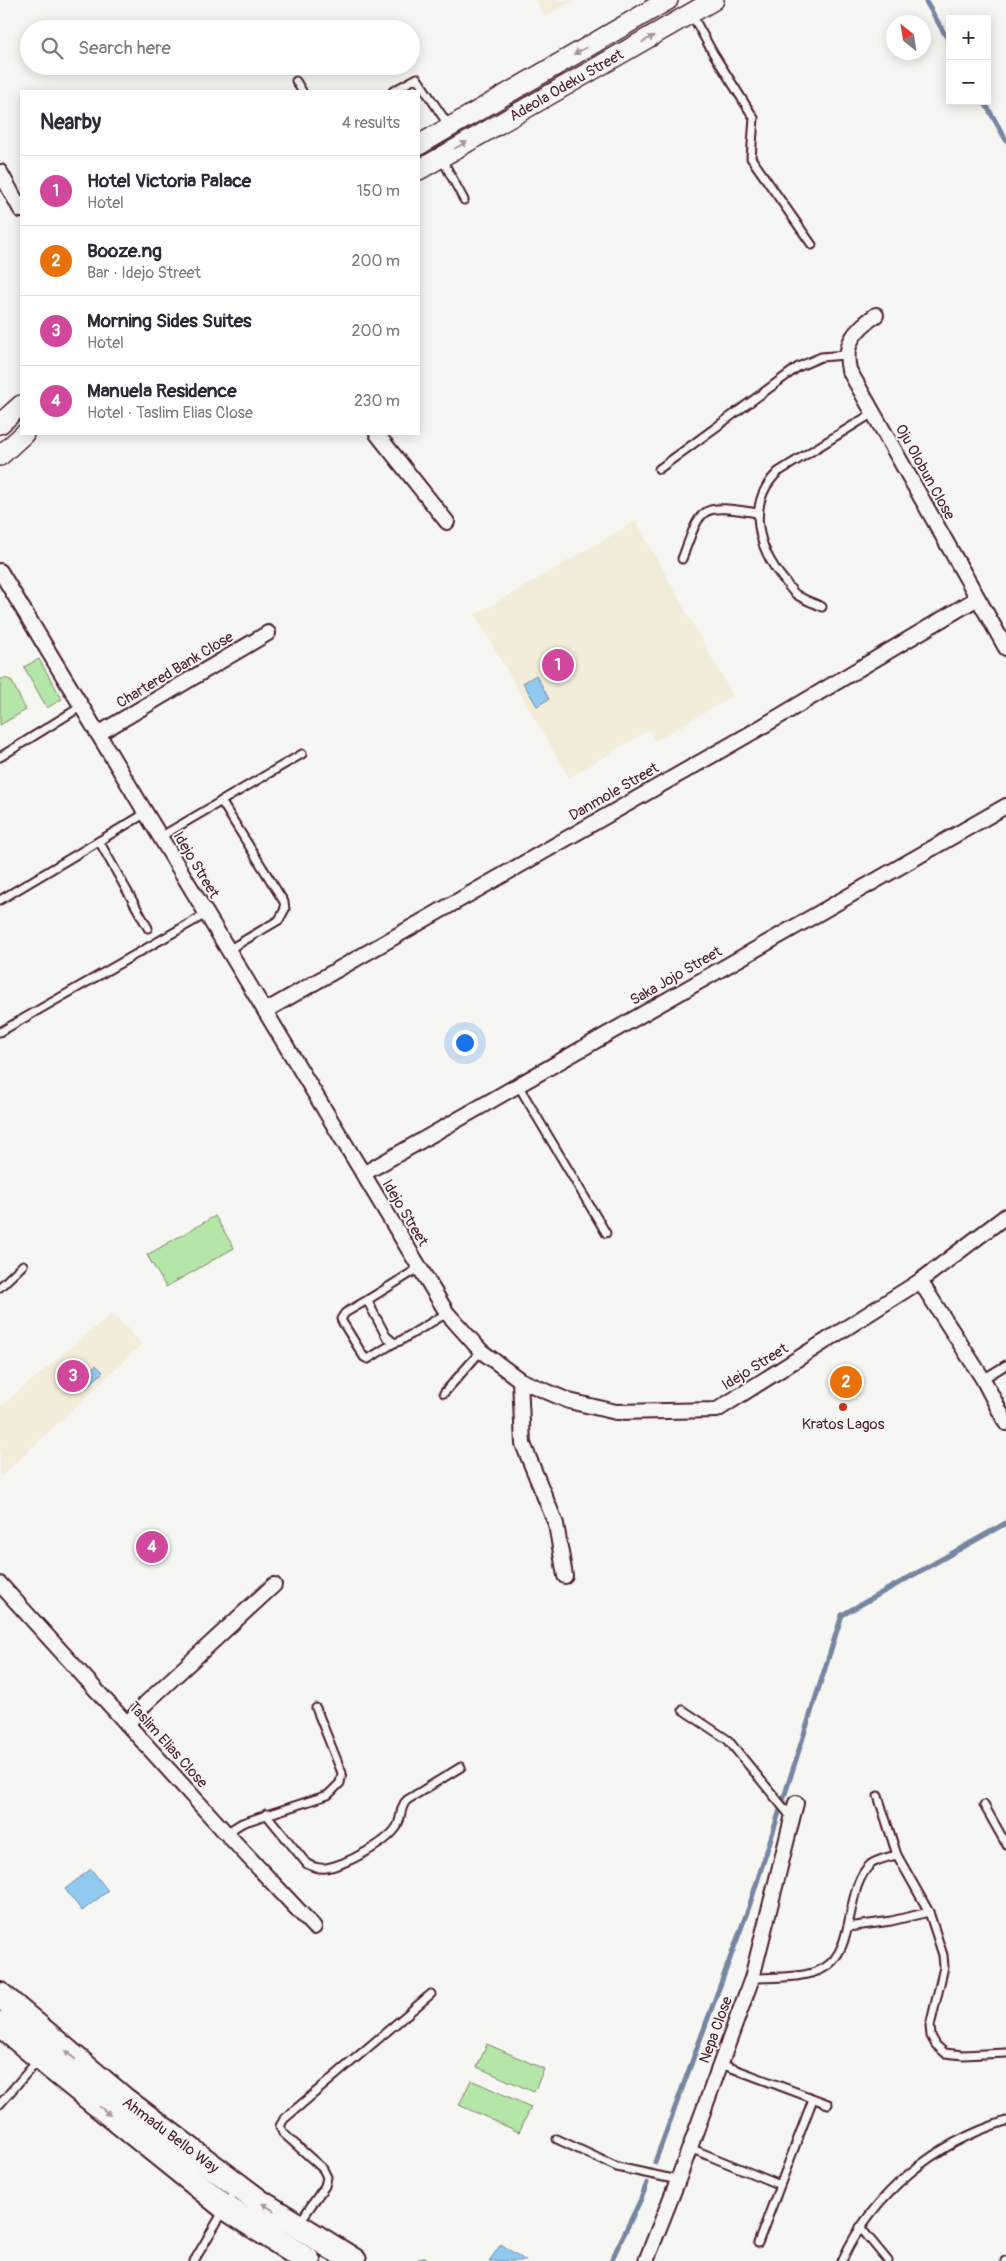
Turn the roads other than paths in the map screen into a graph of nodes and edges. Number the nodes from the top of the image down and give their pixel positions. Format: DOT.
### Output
graph roads {
  1 [pos="668,0"];
  2 [pos="714,0"];
  3 [pos="691,14"];
  4 [pos="296,81"];
  5 [pos="301,90"];
  6 [pos="395,90"];
  7 [pos="450,127"];
  8 [pos="420,145"];
  9 [pos="441,157"];
  10 [pos="420,169"];
  11 [pos="0,172"];
  12 [pos="464,200"];
  13 [pos="20,208"];
  14 [pos="812,245"];
  15 [pos="876,315"];
  16 [pos="846,355"];
  17 [pos="20,406"];
  18 [pos="873,413"];
  19 [pos="0,424"];
  20 [pos="23,435"];
  21 [pos="378,435"];
  22 [pos="0,456"];
  23 [pos="659,469"];
  24 [pos="757,513"];
  25 [pos="447,522"];
  26 [pos="682,559"];
  27 [pos="0,571"];
  28 [pos="976,599"];
  29 [pos="822,607"];
  30 [pos="268,633"];
  31 [pos="1006,648"];
  32 [pos="82,706"];
  33 [pos="98,734"];
  34 [pos="302,754"];
  35 [pos="0,757"];
  36 [pos="221,801"];
  37 [pos="1006,806"];
  38 [pos="146,812"];
  39 [pos="160,837"];
  40 [pos="99,841"];
  41 [pos="0,900"];
  42 [pos="206,914"];
  43 [pos="148,928"];
  44 [pos="228,950"];
  45 [pos="266,1011"];
  46 [pos="0,1032"];
  47 [pos="518,1085"];
  48 [pos="363,1174"];
  49 [pos="1006,1216"];
  50 [pos="606,1232"];
  51 [pos="24,1265"];
  52 [pos="419,1268"];
  53 [pos="920,1282"];
  54 [pos="0,1286"];
  55 [pos="369,1299"];
  56 [pos="447,1313"];
  57 [pos="394,1343"];
  58 [pos="481,1351"];
  59 [pos="1006,1365"];
  60 [pos="983,1379"];
  61 [pos="520,1380"];
  62 [pos="444,1393"];
  63 [pos="1006,1423"];
  64 [pos="565,1576"];
  65 [pos="0,1584"];
  66 [pos="274,1585"];
  67 [pos="316,1708"];
  68 [pos="683,1710"];
  69 [pos="128,1724"];
  70 [pos="461,1767"];
  71 [pos="878,1796"];
  72 [pos="796,1803"];
  73 [pos="984,1805"];
  74 [pos="266,1814"];
  75 [pos="792,1818"];
  76 [pos="226,1833"];
  77 [pos="1006,1844"];
  78 [pos="897,1855"];
  79 [pos="929,1912"];
  80 [pos="848,1926"];
  81 [pos="314,1927"];
  82 [pos="752,1978"];
  83 [pos="431,1994"];
  84 [pos="0,1995"];
  85 [pos="0,2024"];
  86 [pos="1006,2054"];
  87 [pos="40,2058"];
  88 [pos="722,2064"];
  89 [pos="89,2085"];
  90 [pos="813,2099"];
  91 [pos="0,2104"];
  92 [pos="828,2104"];
  93 [pos="1006,2120"];
  94 [pos="557,2139"];
  95 [pos="690,2148"];
  96 [pos="678,2180"];
  97 [pos="780,2185"];
  98 [pos="239,2186"];
  99 [pos="224,2207"];
  100 [pos="298,2226"];
  101 [pos="860,2227"];
  102 [pos="758,2243"];
  103 [pos="194,2261"];
  104 [pos="308,2261"];
  105 [pos="354,2261"];
  106 [pos="646,2261"];
  107 [pos="842,2261"];
  108 [pos="888,2261"];
  1 -- 7 [label="main road, Adeola Odeku Street, one-way"];
  2 -- 3 [label="main road, Adeola Odeku Street"];
  9 -- 3 [label="main road, Adeola Odeku Street, one-way"];
  3 -- 14 [label="lane"];
  4 -- 5 [label="lane"];
  6 -- 7 [label="lane"];
  7 -- 8 [label="main road, Adeola Odeku Street"];
  9 -- 10 [label="main road, Adeola Odeku Street"];
  9 -- 12 [label="lane"];
  11 -- 13 [label="street"];
  15 -- 16 [label="street"];
  16 -- 18 [label="street, Oju Olobun Close"];
  16 -- 23 [label="lane"];
  17 -- 19 [label="main road"];
  18 -- 24 [label="lane"];
  18 -- 28 [label="street, Oju Olobun Close"];
  20 -- 22 [label="main road"];
  21 -- 25 [label="street"];
  24 -- 26 [label="lane"];
  24 -- 29 [label="lane"];
  27 -- 32 [label="street, Idejo Street"];
  28 -- 31 [label="street, Oju Olobun Close"];
  28 -- 45 [label="street, Danmole Street"];
  30 -- 33 [label="street, Chartered Bank Close"];
  32 -- 33 [label="street, Idejo Street"];
  32 -- 35 [label="lane"];
  33 -- 38 [label="street, Idejo Street"];
  34 -- 36 [label="lane"];
  36 -- 39 [label="lane"];
  36 -- 44 [label="lane"];
  37 -- 47 [label="street, Saka Jojo Street"];
  38 -- 39 [label="street, Idejo Street"];
  38 -- 40 [label="lane"];
  39 -- 42 [label="street, Idejo Street"];
  40 -- 41 [label="lane"];
  40 -- 43 [label="lane"];
  42 -- 44 [label="street, Idejo Street"];
  42 -- 46 [label="lane"];
  44 -- 45 [label="street, Idejo Street"];
  45 -- 48 [label="street, Idejo Street"];
  47 -- 48 [label="street, Saka Jojo Street"];
  47 -- 50 [label="lane"];
  48 -- 52 [label="street, Idejo Street"];
  49 -- 53 [label="street, Idejo Street"];
  51 -- 54 [label="lane"];
  52 -- 55 [label="lane"];
  52 -- 56 [label="street, Idejo Street"];
  53 -- 60 [label="street"];
  53 -- 61 [label="street, Idejo Street"];
  55 -- 57 [label="lane"];
  55 -- 57 [label="lane"];
  56 -- 57 [label="lane"];
  56 -- 58 [label="street, Idejo Street"];
  58 -- 61 [label="street, Idejo Street"];
  58 -- 62 [label="lane"];
  59 -- 60 [label="lane"];
  60 -- 63 [label="street"];
  61 -- 64 [label="street"];
  65 -- 69 [label="street, Taslim Elias Close"];
  66 -- 69 [label="street"];
  67 -- 74 [label="lane"];
  68 -- 75 [label="lane"];
  69 -- 76 [label="street, Taslim Elias Close"];
  70 -- 74 [label="lane"];
  71 -- 78 [label="lane"];
  72 -- 75 [label="street, Nepa Close"];
  73 -- 77 [label="lane"];
  74 -- 76 [label="lane"];
  75 -- 82 [label="street, Nepa Close"];
  76 -- 81 [label="street, Taslim Elias Close"];
  78 -- 79 [label="lane"];
  78 -- 80 [label="lane"];
  79 -- 80 [label="lane"];
  79 -- 86 [label="lane"];
  80 -- 82 [label="lane"];
  82 -- 88 [label="street, Nepa Close"];
  83 -- 100 [label="lane"];
  89 -- 84 [label="highway, Ahmadu Bello Way, one-way"];
  85 -- 87 [label="highway, Ahmadu Bello Way"];
  87 -- 89 [label="highway, Ahmadu Bello Way"];
  87 -- 91 [label="lane"];
  88 -- 90 [label="lane"];
  88 -- 95 [label="street, Nepa Close"];
  89 -- 98 [label="highway, Ahmadu Bello Way"];
  89 -- 99 [label="highway, Ahmadu Bello Way, one-way"];
  90 -- 92 [label="lane"];
  90 -- 97 [label="lane"];
  93 -- 101 [label="lane"];
  94 -- 96 [label="lane"];
  95 -- 96 [label="street, Nepa Close"];
  95 -- 97 [label="lane"];
  96 -- 106 [label="street, Nepa Close"];
  97 -- 102 [label="lane"];
  98 -- 99 [label="lane"];
  100 -- 98 [label="highway, Ahmadu Bello Way, one-way"];
  99 -- 103 [label="lane"];
  99 -- 104 [label="highway, Ahmadu Bello Way"];
  100 -- 105 [label="highway, Ahmadu Bello Way"];
  101 -- 107 [label="lane"];
  101 -- 108 [label="lane"];
}
